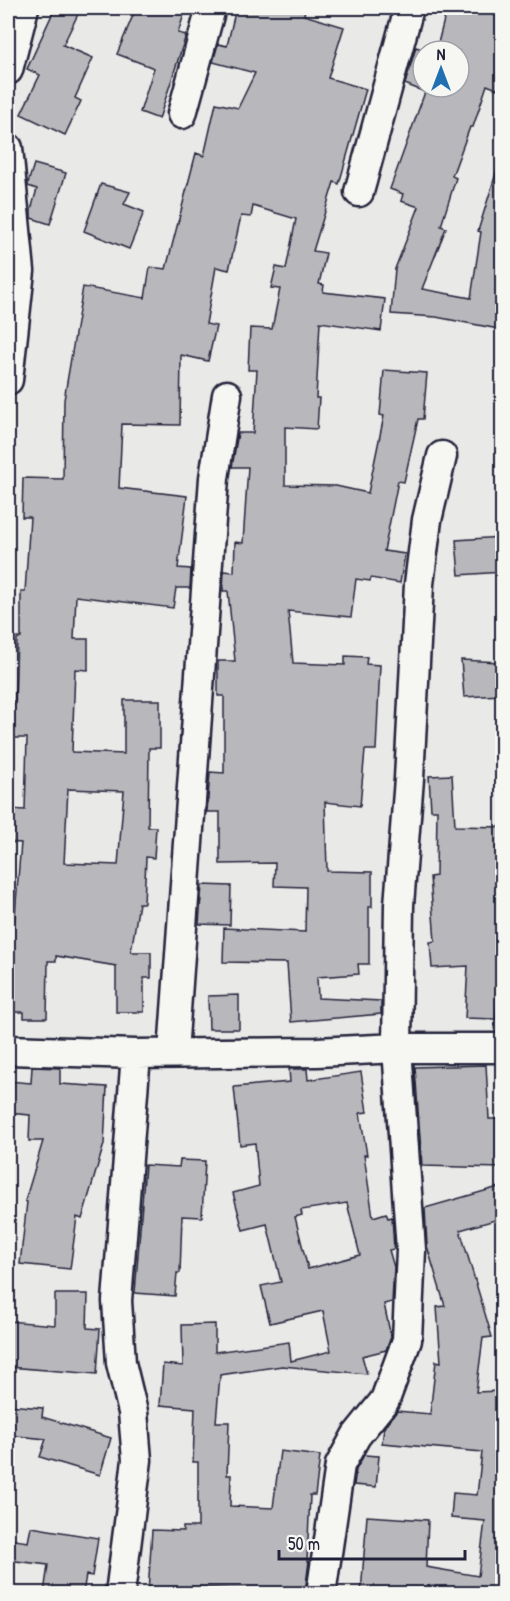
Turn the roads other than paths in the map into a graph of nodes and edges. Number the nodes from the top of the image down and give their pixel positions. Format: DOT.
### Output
graph roads {
  1 [pos="24,8"];
  2 [pos="211,8"];
  3 [pos="409,8"];
  4 [pos="8,70"];
  5 [pos="182,114"];
  6 [pos="8,148"];
  7 [pos="359,192"];
  8 [pos="8,380"];
  9 [pos="227,395"];
  10 [pos="442,456"];
  11 [pos="397,1048"];
  12 [pos="502,1048"];
  13 [pos="8,1050"];
  14 [pos="173,1053"];
  15 [pos="136,1054"];
  16 [pos="120,1593"];
  17 [pos="321,1593"];
  1 -- 4 [label="street"];
  2 -- 5 [label="street"];
  3 -- 7 [label="street"];
  6 -- 8 [label="street"];
  9 -- 14 [label="street"];
  10 -- 11 [label="street"];
  11 -- 12 [label="street"];
  11 -- 14 [label="street"];
  11 -- 17 [label="street"];
  13 -- 15 [label="street"];
  14 -- 15 [label="street"];
  15 -- 16 [label="street"];
}
